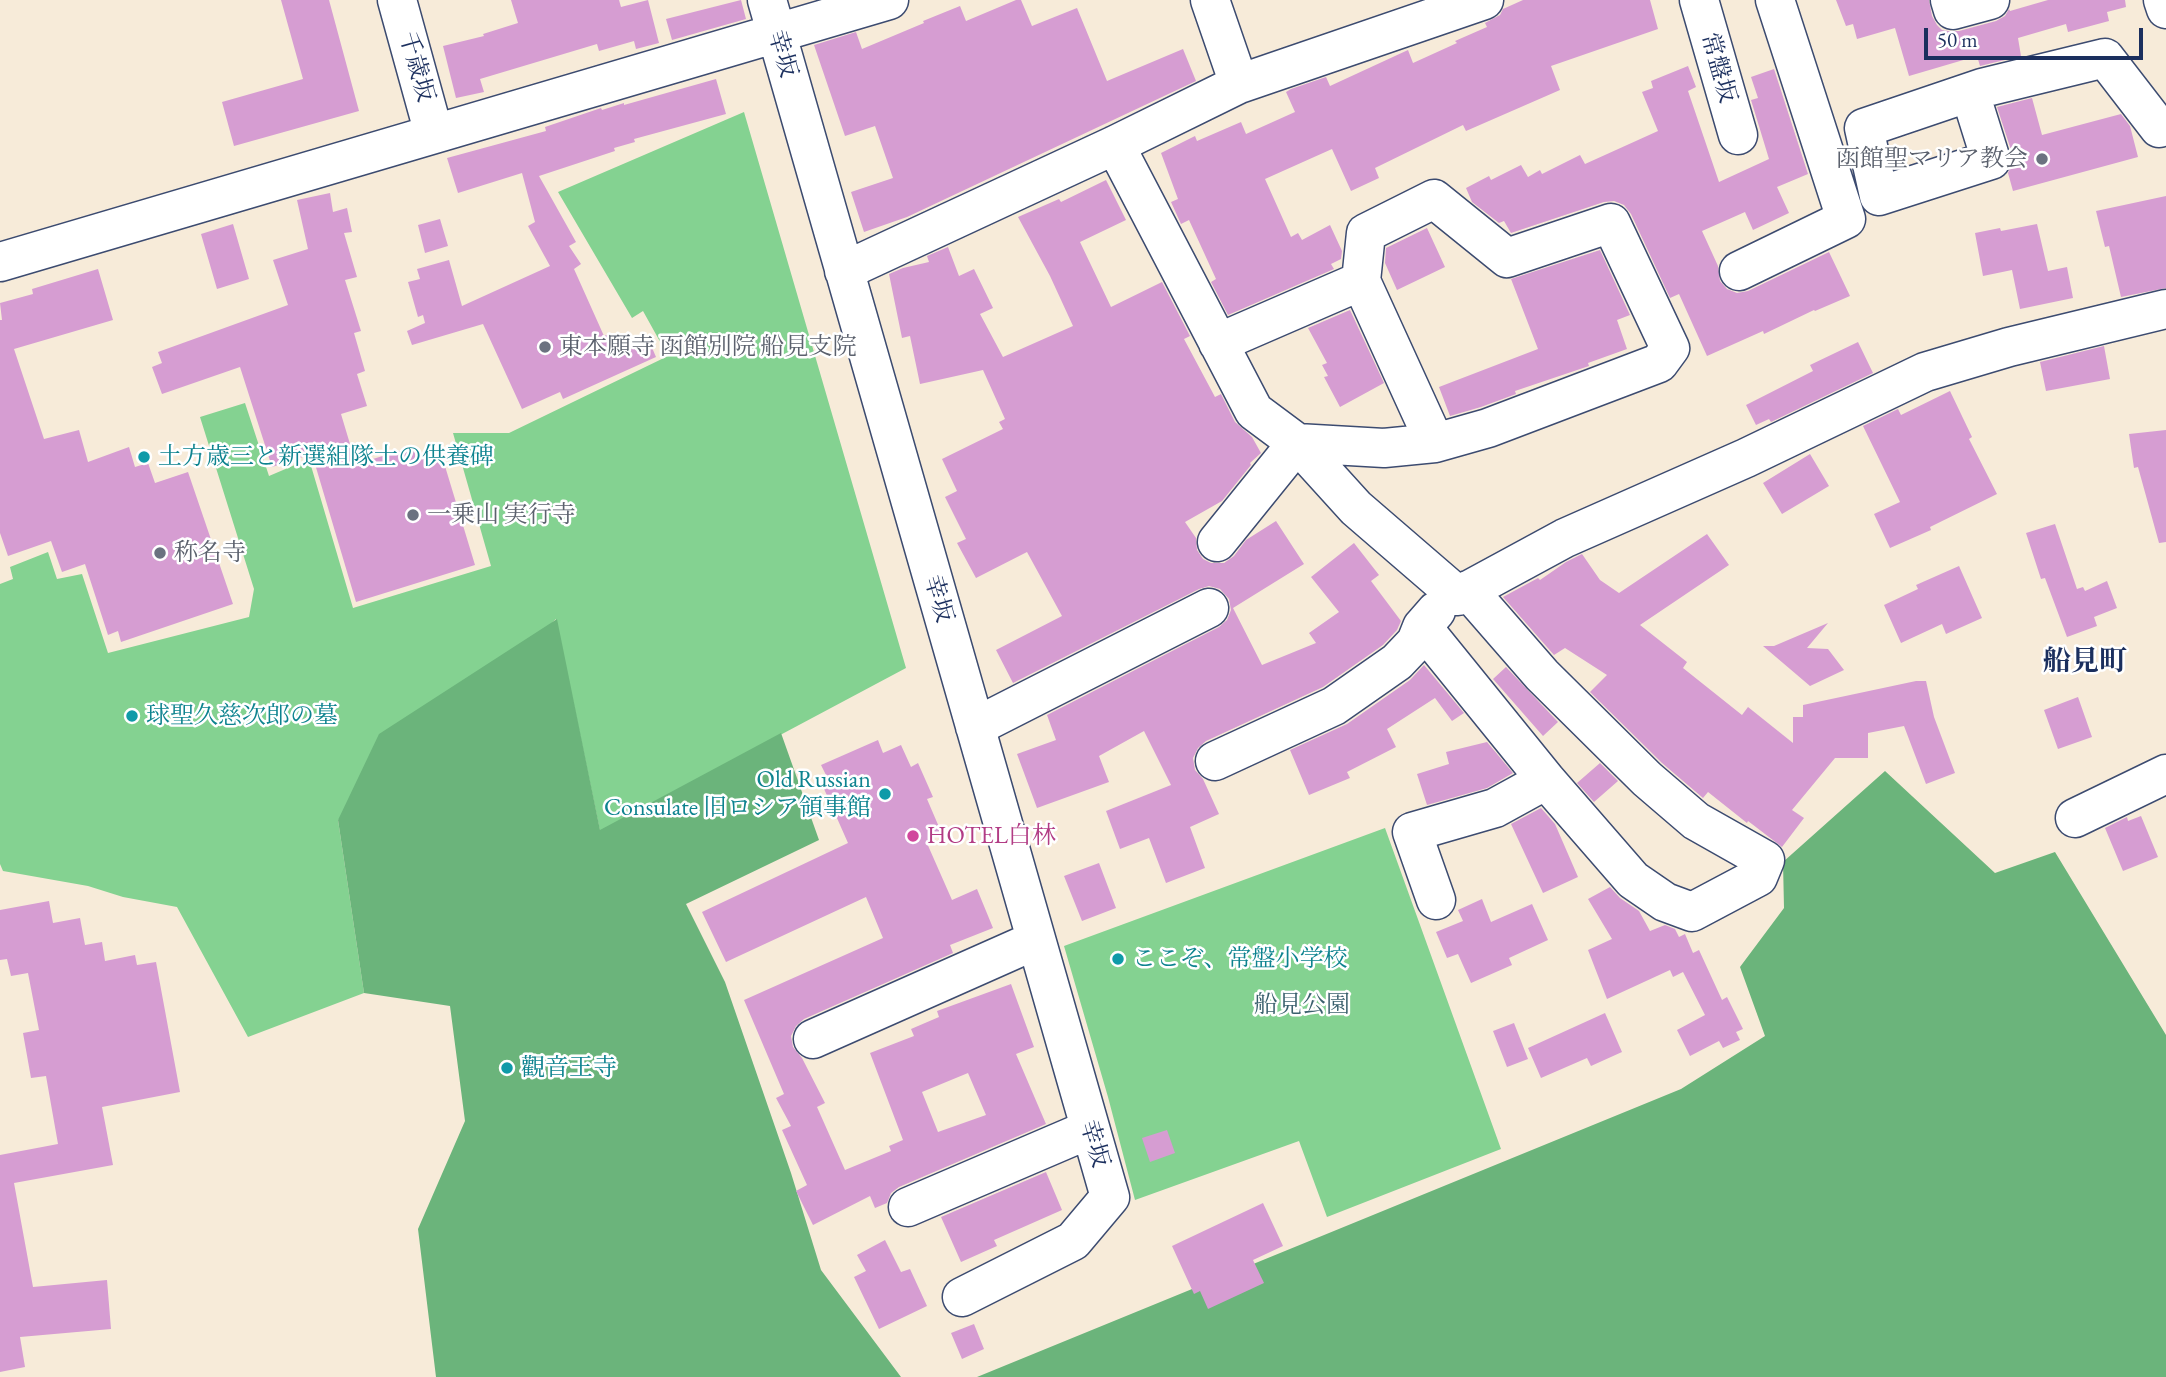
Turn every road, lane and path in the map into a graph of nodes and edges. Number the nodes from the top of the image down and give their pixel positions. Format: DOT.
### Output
graph roads {
  1 [pos="397,0"];
  2 [pos="889,0"];
  3 [pos="1210,0"];
  4 [pos="1484,0"];
  5 [pos="1699,0"];
  6 [pos="1776,0"];
  7 [pos="1950,0"];
  8 [pos="1990,0"];
  9 [pos="2163,0"];
  10 [pos="2166,9"];
  11 [pos="771,17"];
  12 [pos="1239,84"];
  13 [pos="1970,93"];
  14 [pos="2166,126"];
  15 [pos="435,134"];
  16 [pos="1738,135"];
  17 [pos="1115,145"];
  18 [pos="0,262"];
  19 [pos="844,271"];
  20 [pos="1739,271"];
  21 [pos="1360,281"];
  22 [pos="2166,309"];
  23 [pos="1218,343"];
  24 [pos="1297,443"];
  25 [pos="1435,443"];
  26 [pos="1217,542"];
  27 [pos="1463,593"];
  28 [pos="1209,608"];
  29 [pos="1422,627"];
  30 [pos="975,727"];
  31 [pos="1215,761"];
  32 [pos="2166,774"];
  33 [pos="1546,780"];
  34 [pos="2075,818"];
  35 [pos="1436,900"];
  36 [pos="1036,940"];
  37 [pos="813,1039"];
  38 [pos="1090,1129"];
  39 [pos="908,1207"];
  40 [pos="962,1297"];
  1 -- 15 [label="street, 千歳坂"];
  2 -- 11 [label="street"];
  3 -- 12 [label="street"];
  4 -- 12 [label="street"];
  5 -- 16 [label="street, 常盤坂"];
  6 -- 20 [label="street"];
  7 -- 8 [label="street"];
  9 -- 10 [label="street"];
  11 -- 15 [label="street"];
  11 -- 19 [label="street, 幸坂"];
  12 -- 17 [label="street"];
  13 -- 14 [label="street"];
  15 -- 18 [label="street"];
  17 -- 19 [label="street"];
  17 -- 23 [label="street"];
  19 -- 30 [label="street, 幸坂"];
  21 -- 23 [label="street"];
  21 -- 25 [label="street"];
  21 -- 25 [label="street"];
  22 -- 27 [label="street"];
  23 -- 24 [label="street"];
  24 -- 25 [label="street"];
  24 -- 26 [label="street"];
  24 -- 27 [label="street"];
  27 -- 29 [label="street"];
  27 -- 33 [label="street"];
  28 -- 30 [label="street"];
  29 -- 31 [label="street"];
  29 -- 33 [label="street"];
  30 -- 36 [label="street, 幸坂"];
  32 -- 34 [label="street"];
  33 -- 35 [label="street"];
  36 -- 37 [label="street"];
  36 -- 38 [label="street, 幸坂"];
  38 -- 39 [label="street"];
  38 -- 40 [label="street, 幸坂"];
}
